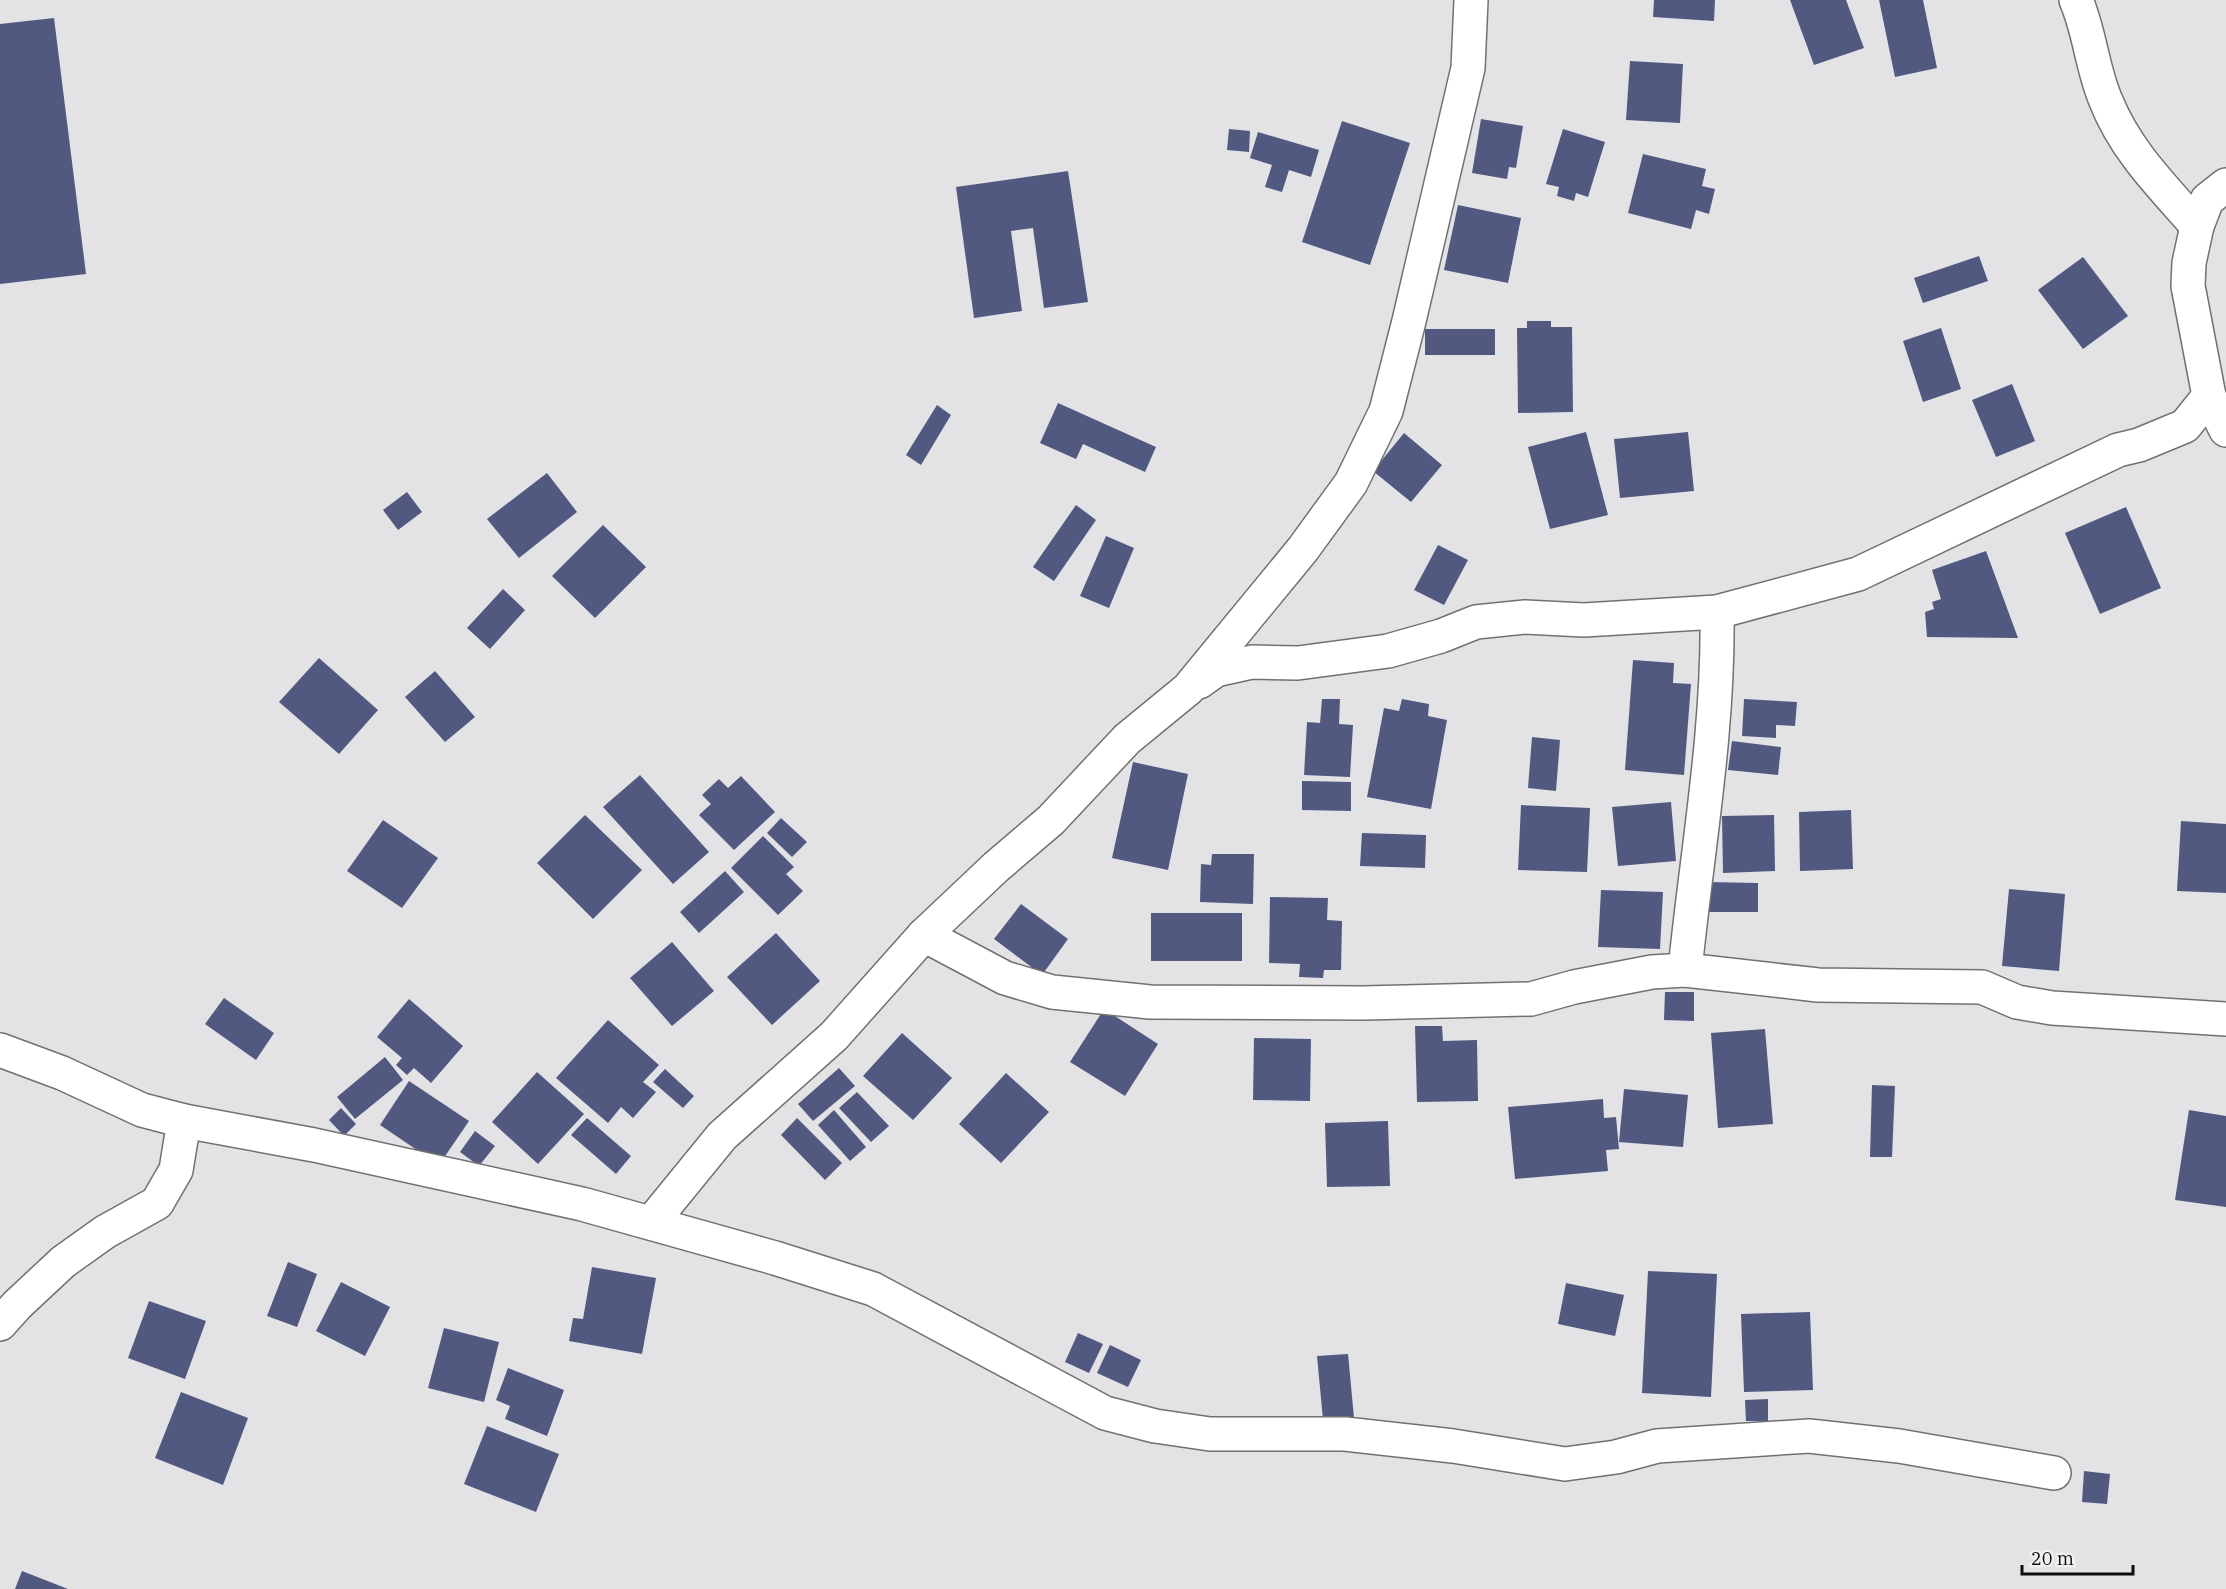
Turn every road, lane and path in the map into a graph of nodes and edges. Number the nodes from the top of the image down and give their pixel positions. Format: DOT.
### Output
graph roads {
  1 [pos="1471,0"];
  2 [pos="2076,0"];
  3 [pos="2226,185"];
  4 [pos="2197,226"];
  5 [pos="2209,396"];
  6 [pos="2226,430"];
  7 [pos="1717,612"];
  8 [pos="1188,689"];
  9 [pos="924,935"];
  10 [pos="1684,970"];
  11 [pos="2226,1019"];
  12 [pos="0,1050"];
  13 [pos="184,1121"];
  14 [pos="651,1223"];
  15 [pos="0,1324"];
  16 [pos="2054,1473"];
  1 -- 8 [label="street"];
  2 -- 4 [label="street"];
  3 -- 4 [label="street"];
  4 -- 5 [label="street"];
  5 -- 6 [label="street"];
  5 -- 7 [label="street"];
  7 -- 8 [label="street"];
  7 -- 10 [label="street"];
  8 -- 9 [label="street"];
  9 -- 10 [label="street"];
  9 -- 14 [label="street"];
  10 -- 11 [label="street"];
  12 -- 13 [label="street"];
  13 -- 14 [label="street"];
  13 -- 15 [label="street"];
  14 -- 16 [label="street"];
}
